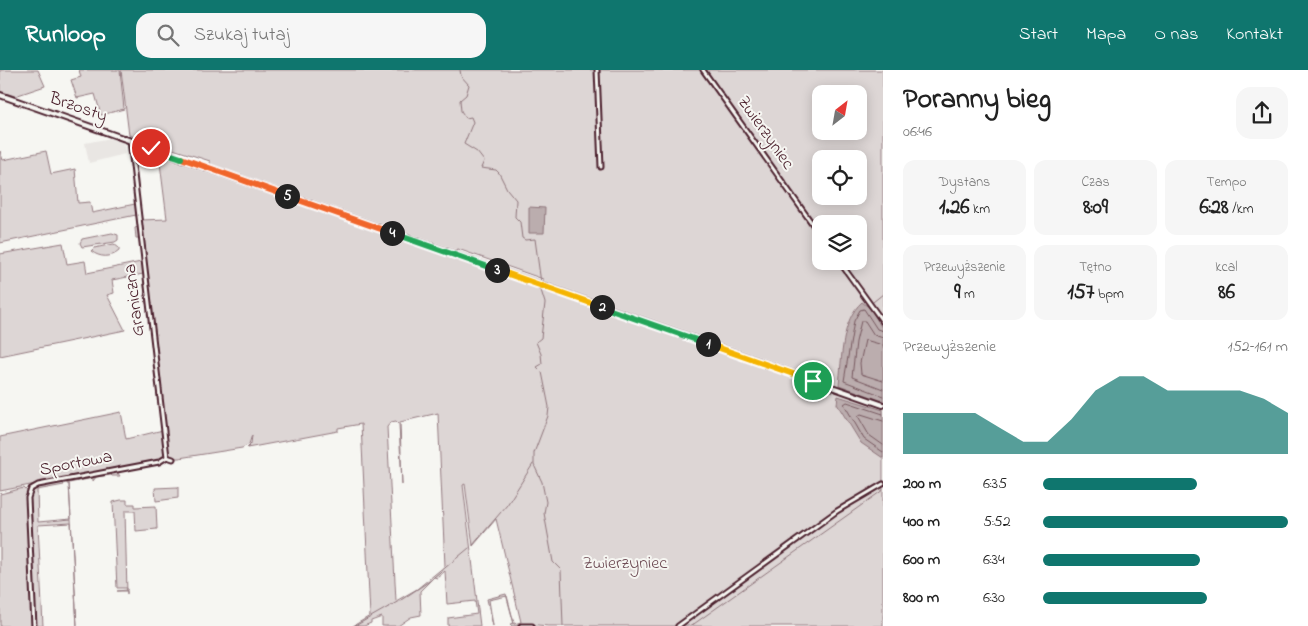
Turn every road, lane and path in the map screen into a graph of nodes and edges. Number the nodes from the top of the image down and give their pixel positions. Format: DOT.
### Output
graph roads {
  1 [pos="597,70"];
  2 [pos="703,70"];
  3 [pos="0,95"];
  4 [pos="130,140"];
  5 [pos="601,168"];
  6 [pos="812,223"];
  7 [pos="845,270"];
  8 [pos="883,322"];
  9 [pos="883,405"];
  10 [pos="167,457"];
  11 [pos="173,459"];
  12 [pos="883,484"];
  13 [pos="34,626"];
  14 [pos="521,626"];
  15 [pos="528,626"];
  16 [pos="532,626"];
  17 [pos="678,626"];
  1 -- 5 [label="street"];
  2 -- 6 [label="street, Zwierzyniec"];
  3 -- 4 [label="street, Brzosty"];
  4 -- 9 [label="street, Brzosty"];
  4 -- 10 [label="street, Graniczna"];
  7 -- 8 [label="street"];
  10 -- 11 [label="street"];
  10 -- 13 [label="street, Sportowa"];
  12 -- 17 [label="street"];
  14 -- 15 [label="street"];
  15 -- 16 [label="street"];
}
